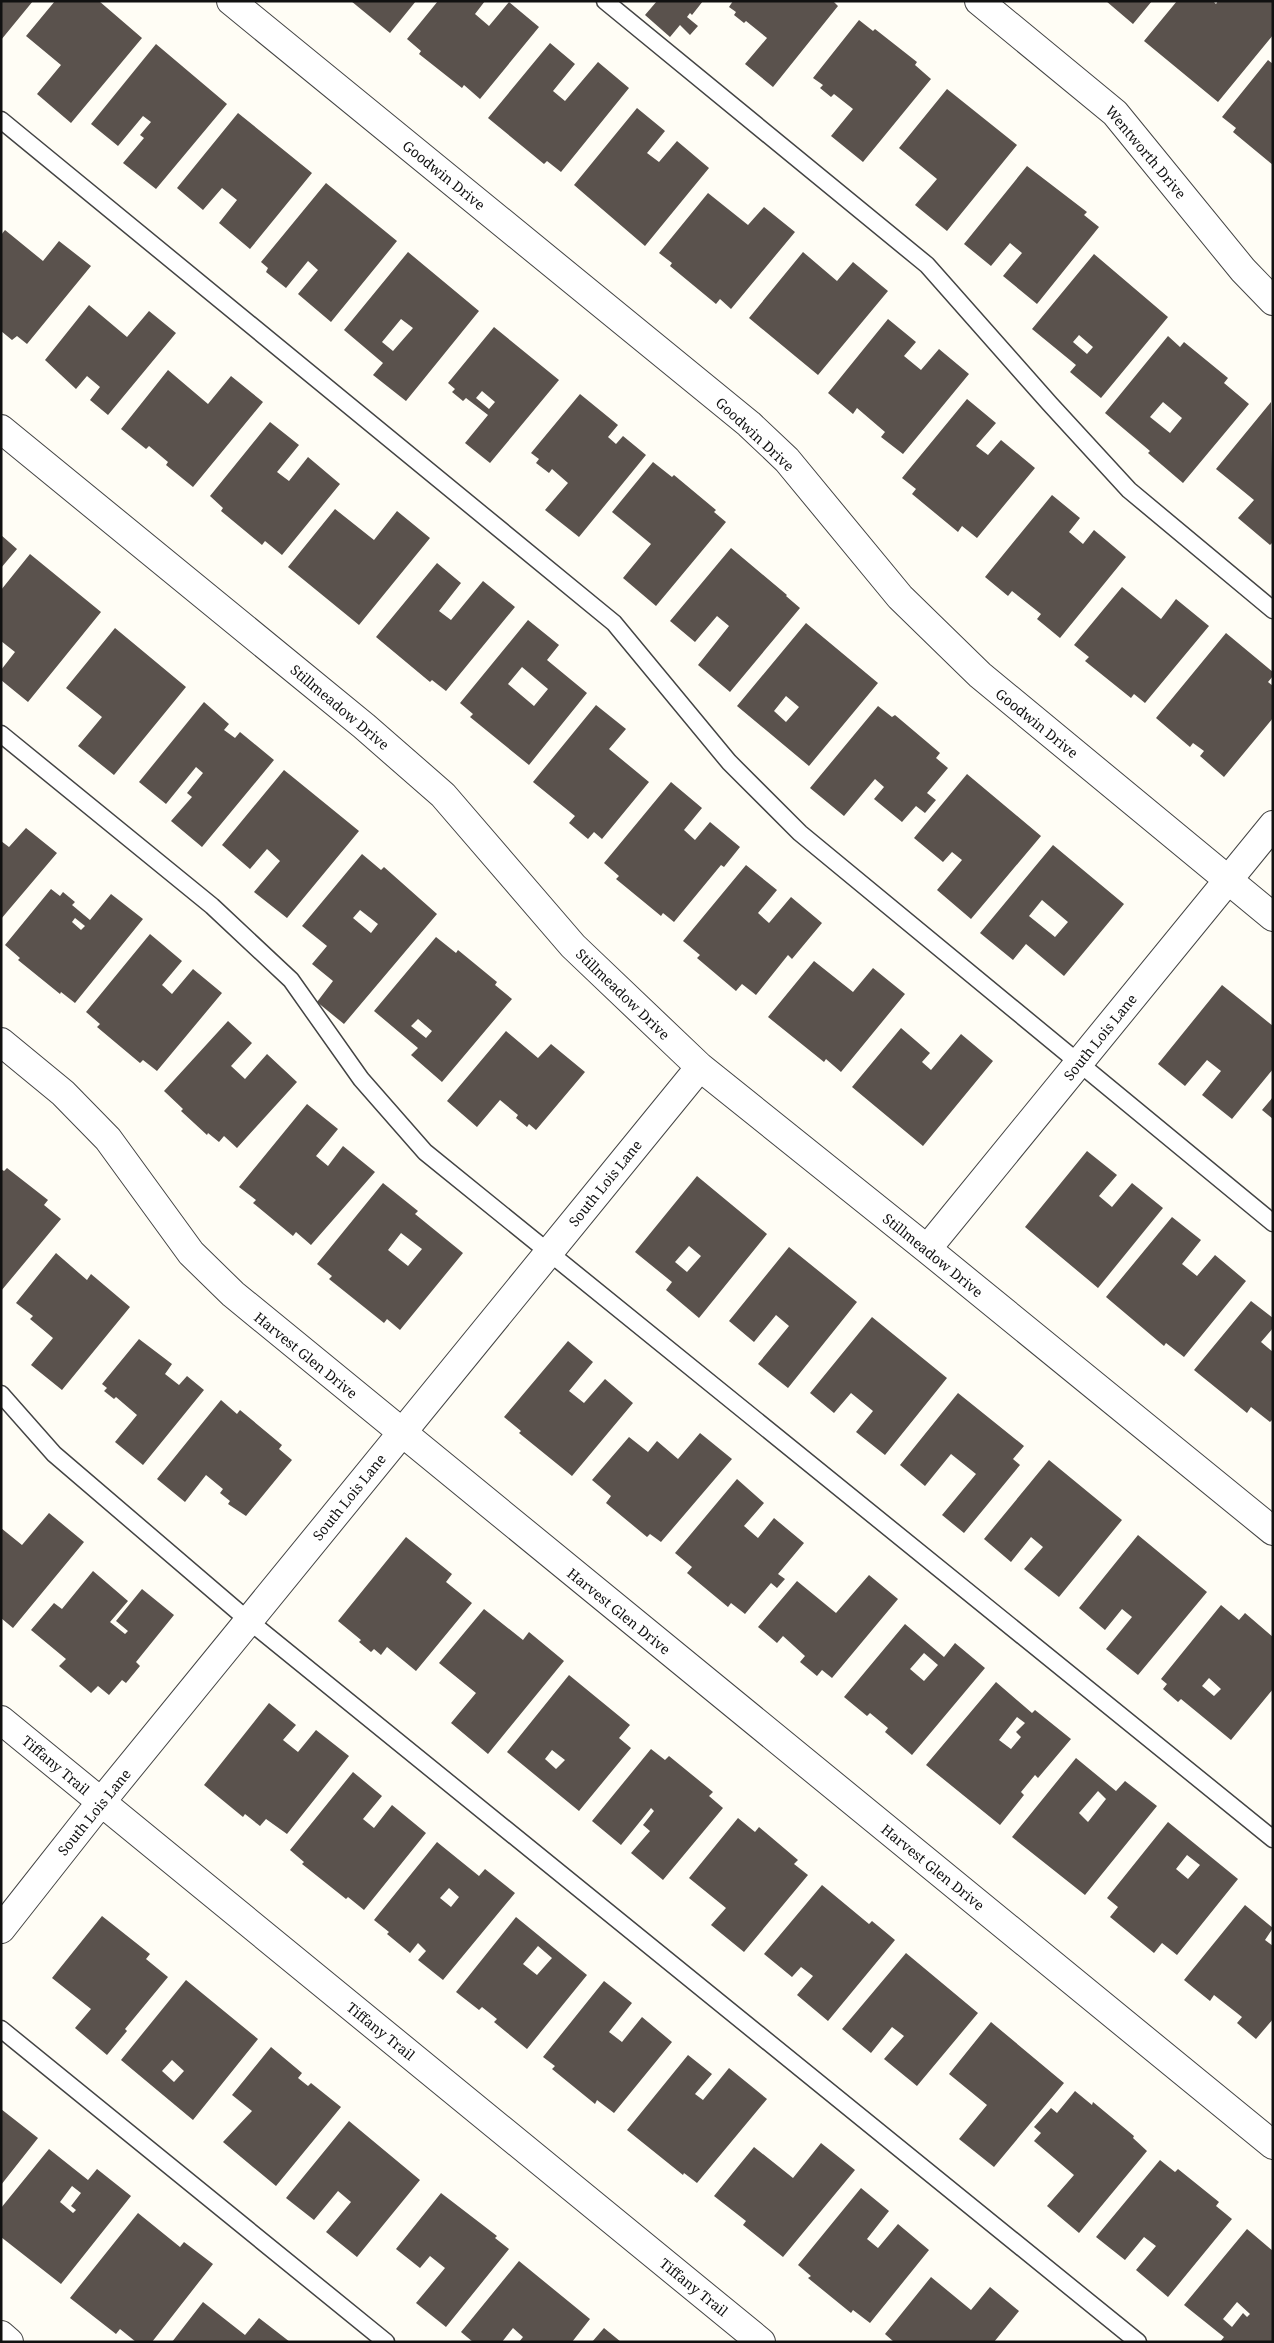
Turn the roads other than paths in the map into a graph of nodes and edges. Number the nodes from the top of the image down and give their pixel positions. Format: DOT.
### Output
graph roads {
  1 [pos="231,1"];
  2 [pos="604,1"];
  3 [pos="980,1"];
  4 [pos="1,120"];
  5 [pos="1273,301"];
  6 [pos="1,429"];
  7 [pos="1273,610"];
  8 [pos="1,734"];
  9 [pos="1273,825"];
  10 [pos="1228,880"];
  11 [pos="1273,917"];
  12 [pos="1,1042"];
  13 [pos="1078,1064"];
  14 [pos="700,1067"];
  15 [pos="1273,1223"];
  16 [pos="927,1249"];
  17 [pos="550,1251"];
  18 [pos="1,1394"];
  19 [pos="401,1433"];
  20 [pos="1273,1531"];
  21 [pos="249,1620"];
  22 [pos="1,1720"];
  23 [pos="101,1802"];
  24 [pos="1273,1839"];
  25 [pos="1,1929"];
  26 [pos="1,2029"];
  27 [pos="1273,2145"];
  28 [pos="1,2335"];
  29 [pos="9,2342"];
  30 [pos="386,2342"];
  31 [pos="760,2342"];
  32 [pos="1138,2342"];
  1 -- 10 [label="street, Goodwin Drive"];
  2 -- 7 [label="lane"];
  3 -- 5 [label="street, Wentworth Drive"];
  4 -- 13 [label="lane"];
  6 -- 14 [label="street, Stillmeadow Drive"];
  8 -- 17 [label="lane"];
  9 -- 10 [label="street, South Lois Lane"];
  10 -- 11 [label="street, Goodwin Drive"];
  10 -- 13 [label="street, South Lois Lane"];
  12 -- 19 [label="street, Harvest Glen Drive"];
  13 -- 15 [label="lane"];
  13 -- 16 [label="street, South Lois Lane"];
  14 -- 16 [label="street, Stillmeadow Drive"];
  14 -- 17 [label="street, South Lois Lane"];
  16 -- 20 [label="street, Stillmeadow Drive"];
  17 -- 19 [label="street, South Lois Lane"];
  17 -- 24 [label="lane"];
  18 -- 21 [label="lane"];
  19 -- 21 [label="street, South Lois Lane"];
  19 -- 27 [label="street, Harvest Glen Drive"];
  21 -- 23 [label="street, South Lois Lane"];
  21 -- 32 [label="lane"];
  22 -- 23 [label="street, Tiffany Trail"];
  23 -- 25 [label="street, South Lois Lane"];
  23 -- 31 [label="street, Tiffany Trail"];
  26 -- 30 [label="lane"];
  28 -- 29 [label="street"];
}
